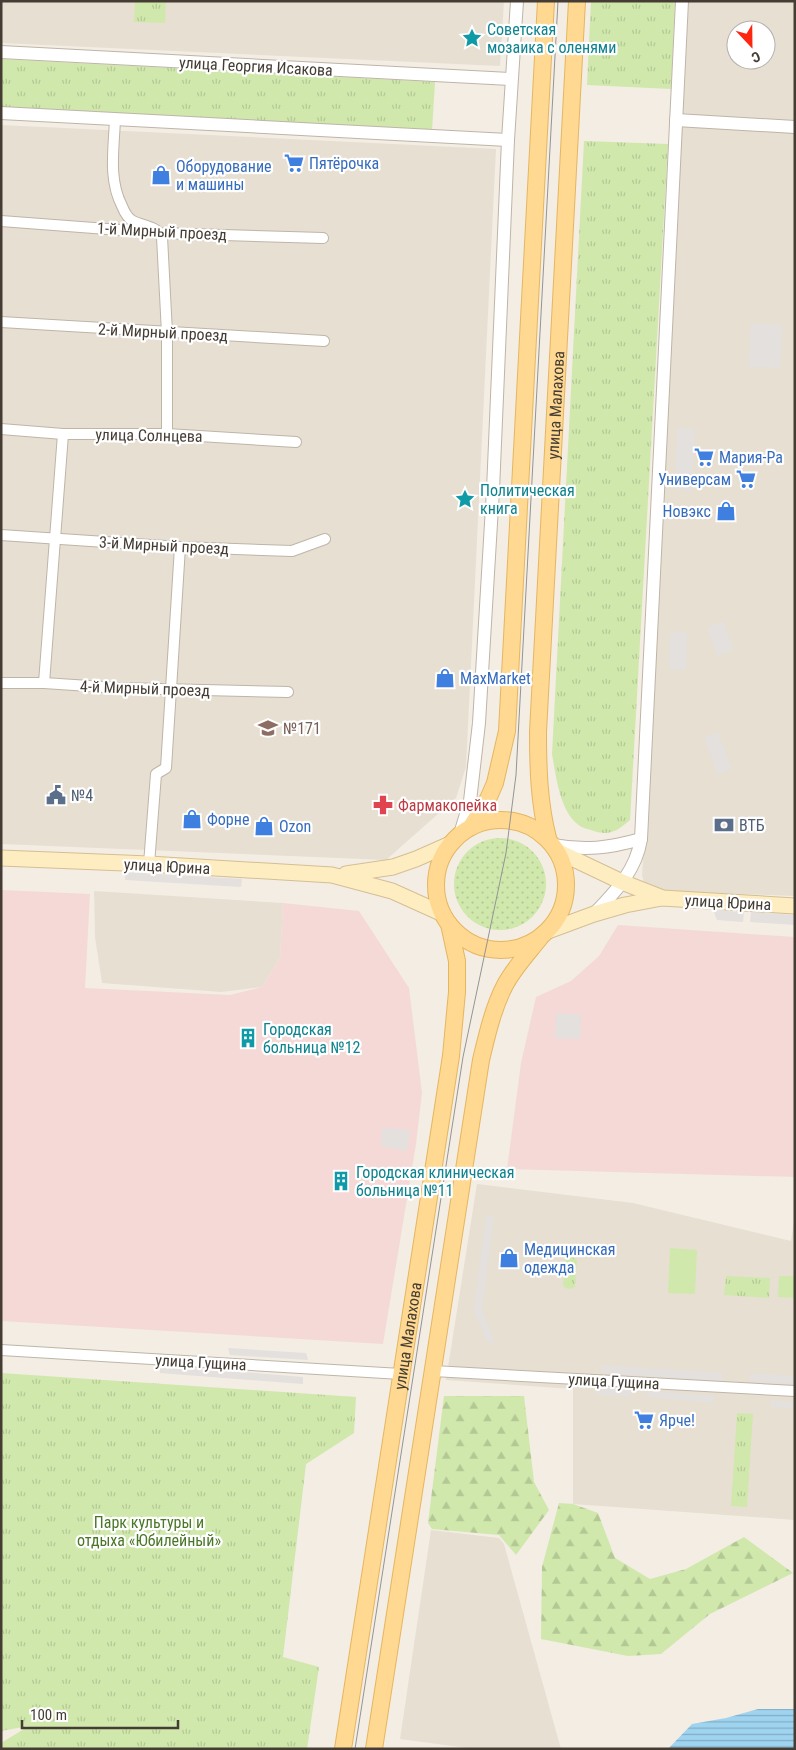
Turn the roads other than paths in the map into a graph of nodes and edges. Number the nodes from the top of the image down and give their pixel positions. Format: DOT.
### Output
graph roads {
  1 [pos="516,1"];
  2 [pos="546,1"];
  3 [pos="577,1"];
  4 [pos="682,1"];
  5 [pos="1,52"];
  6 [pos="512,79"];
  7 [pos="1,113"];
  8 [pos="115,119"];
  9 [pos="676,120"];
  10 [pos="795,127"];
  11 [pos="508,140"];
  12 [pos="1,221"];
  13 [pos="160,233"];
  14 [pos="324,238"];
  15 [pos="1,322"];
  16 [pos="167,333"];
  17 [pos="324,341"];
  18 [pos="1,429"];
  19 [pos="63,434"];
  20 [pos="167,434"];
  21 [pos="296,442"];
  22 [pos="1,535"];
  23 [pos="56,539"];
  24 [pos="325,539"];
  25 [pos="180,547"];
  26 [pos="1,682"];
  27 [pos="44,683"];
  28 [pos="172,690"];
  29 [pos="288,692"];
  30 [pos="460,835"];
  31 [pos="641,840"];
  32 [pos="553,845"];
  33 [pos="1,858"];
  34 [pos="149,864"];
  35 [pos="332,875"];
  36 [pos="622,882"];
  37 [pos="662,898"];
  38 [pos="795,906"];
  39 [pos="594,914"];
  40 [pos="446,919"];
  41 [pos="544,934"];
  42 [pos="1,1350"];
  43 [pos="432,1371"];
  44 [pos="401,1374"];
  45 [pos="795,1391"];
  46 [pos="343,1749"];
  47 [pos="374,1749"];
  1 -- 6 [label="street"];
  2 -- 30 [label="main road, улица Малахова"];
  3 -- 32 [label="main road, улица Малахова"];
  4 -- 9 [label="street"];
  5 -- 6 [label="street, улица Георгия Исакова"];
  6 -- 11 [label="street"];
  7 -- 8 [label="street"];
  8 -- 11 [label="street"];
  8 -- 13 [label="street"];
  9 -- 10 [label="street"];
  9 -- 31 [label="street"];
  11 -- 30 [label="street"];
  12 -- 13 [label="street, 1-й Мирный проезд"];
  13 -- 14 [label="street, 1-й Мирный проезд"];
  13 -- 16 [label="street"];
  15 -- 16 [label="street, 2-й Мирный проезд"];
  16 -- 17 [label="street, 2-й Мирный проезд"];
  16 -- 20 [label="street"];
  18 -- 19 [label="street, улица Солнцева"];
  19 -- 20 [label="street, улица Солнцева"];
  19 -- 23 [label="street"];
  20 -- 21 [label="street, улица Солнцева"];
  22 -- 23 [label="street, 3-й Мирный проезд"];
  23 -- 25 [label="street, 3-й Мирный проезд"];
  23 -- 27 [label="street"];
  24 -- 25 [label="street, 3-й Мирный проезд"];
  25 -- 28 [label="street"];
  26 -- 27 [label="street, 4-й Мирный проезд"];
  27 -- 28 [label="street, 4-й Мирный проезд"];
  28 -- 29 [label="street, 4-й Мирный проезд"];
  28 -- 34 [label="street"];
  30 -- 32 [label="main road"];
  30 -- 35 [label="main road, улица Юрина"];
  30 -- 40 [label="main road"];
  31 -- 32 [label="street"];
  31 -- 36 [label="street"];
  32 -- 36 [label="main road, улица Юрина"];
  32 -- 41 [label="main road"];
  33 -- 34 [label="main road, улица Юрина"];
  34 -- 35 [label="main road, улица Юрина"];
  35 -- 40 [label="main road, улица Юрина"];
  36 -- 37 [label="main road, улица Юрина"];
  36 -- 39 [label="street"];
  37 -- 38 [label="main road, улица Юрина"];
  37 -- 39 [label="main road, улица Юрина"];
  39 -- 41 [label="main road, улица Юрина"];
  40 -- 41 [label="main road"];
  40 -- 44 [label="main road, улица Малахова"];
  41 -- 43 [label="main road, улица Малахова"];
  42 -- 44 [label="street, улица Гущина"];
  43 -- 45 [label="street, улица Гущина"];
  43 -- 47 [label="main road, улица Малахова"];
  44 -- 46 [label="main road, улица Малахова"];
}
